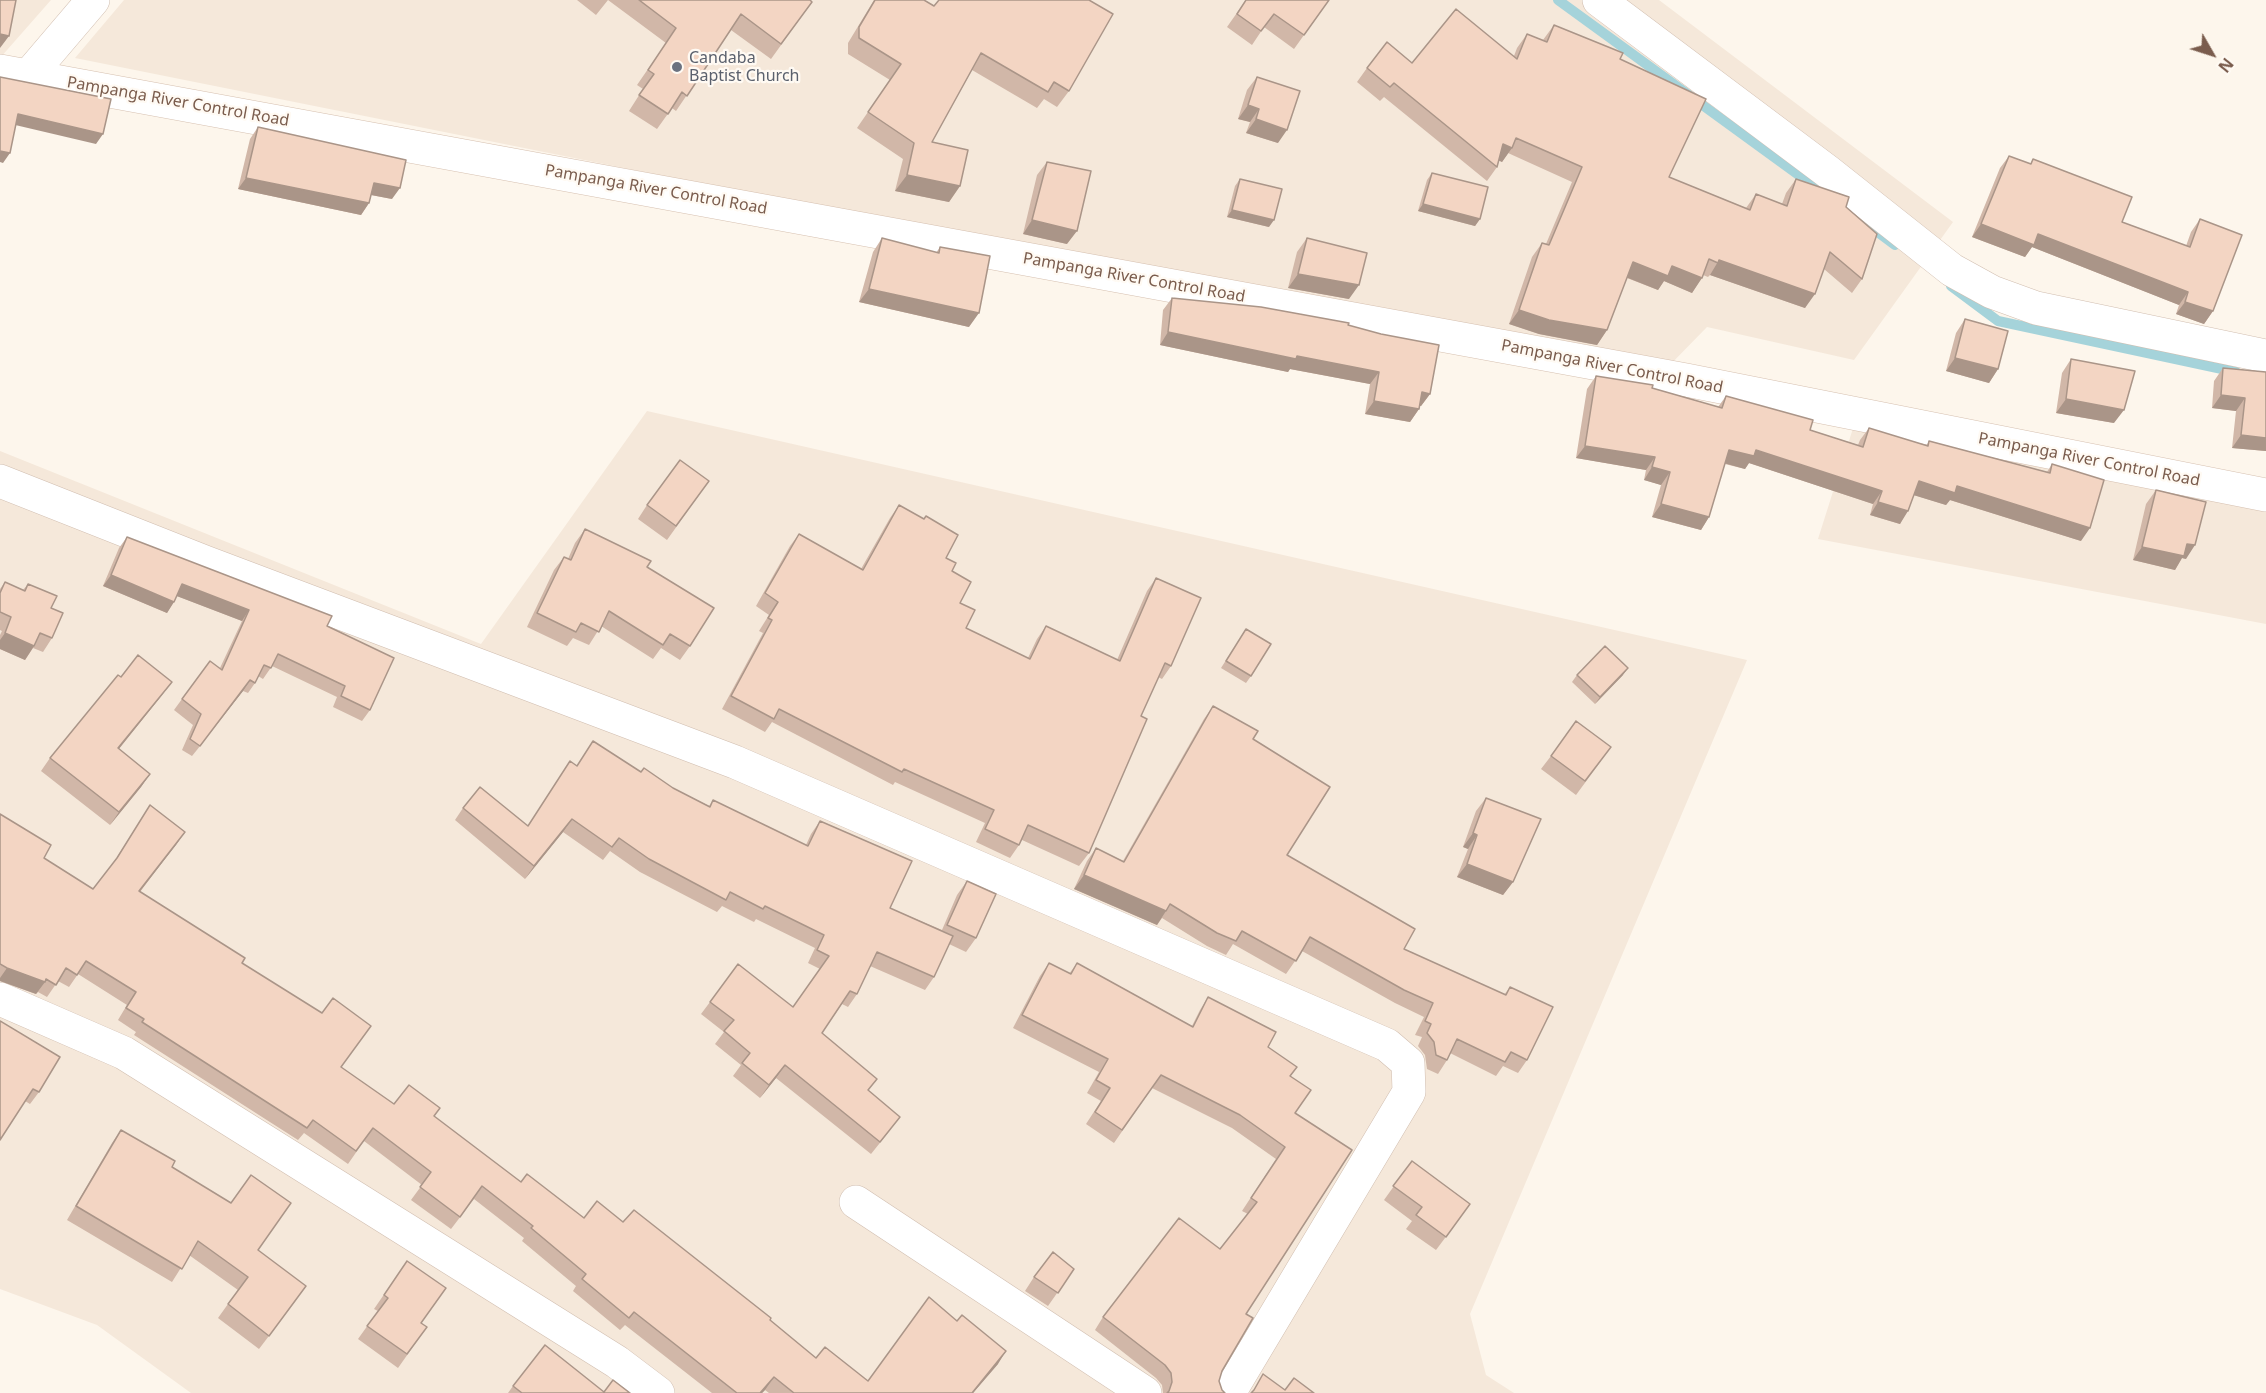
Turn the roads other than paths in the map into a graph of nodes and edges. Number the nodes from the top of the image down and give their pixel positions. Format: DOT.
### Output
graph roads {
  1 [pos="93,0"];
  2 [pos="1599,0"];
  3 [pos="15,73"];
  4 [pos="2266,356"];
  5 [pos="0,481"];
  6 [pos="2266,495"];
  7 [pos="0,999"];
  8 [pos="856,1202"];
  9 [pos="658,1393"];
  10 [pos="1145,1393"];
  11 [pos="1228,1393"];
  1 -- 3 [label="street"];
  2 -- 4 [label="street"];
  3 -- 6 [label="street, Pampanga River Control Road"];
  5 -- 11 [label="street"];
  7 -- 9 [label="street"];
  8 -- 10 [label="street"];
}
